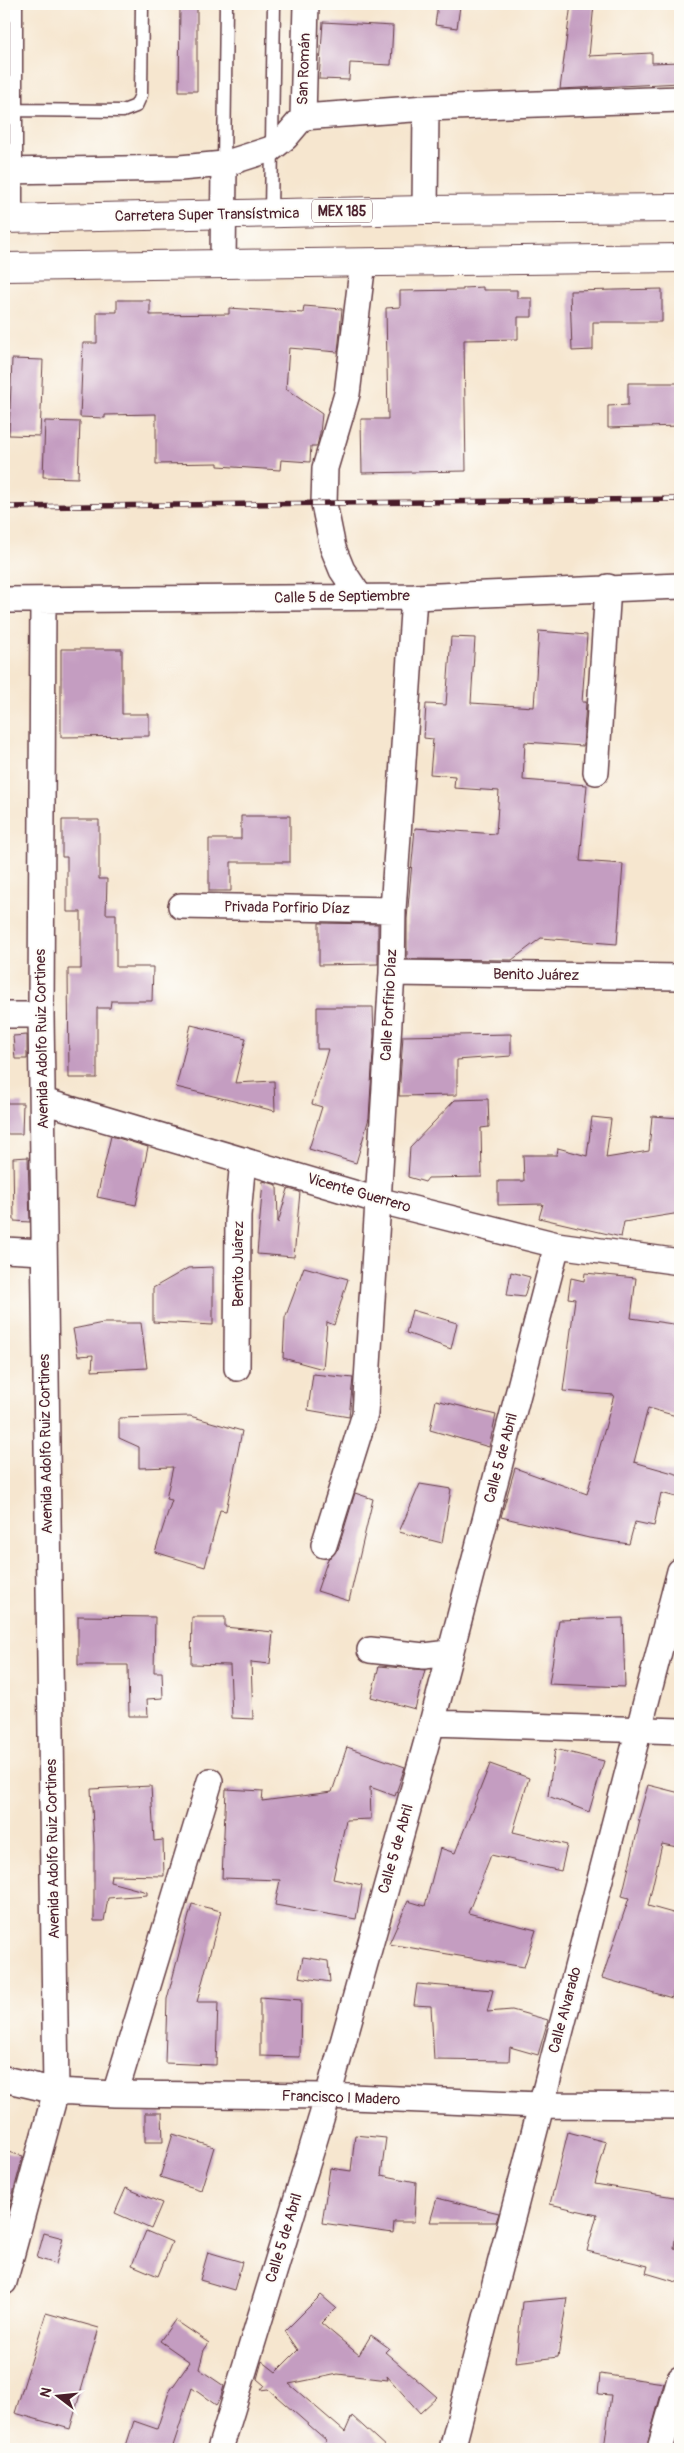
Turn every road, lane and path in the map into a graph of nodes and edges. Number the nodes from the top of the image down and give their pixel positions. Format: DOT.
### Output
graph roads {
  1 [pos="16,4"];
  2 [pos="142,4"];
  3 [pos="226,4"];
  4 [pos="274,4"];
  5 [pos="306,4"];
  6 [pos="680,98"];
  7 [pos="426,108"];
  8 [pos="16,110"];
  9 [pos="303,117"];
  10 [pos="271,149"];
  11 [pos="224,164"];
  12 [pos="10,171"];
  13 [pos="680,208"];
  14 [pos="425,210"];
  15 [pos="271,213"];
  16 [pos="223,215"];
  17 [pos="10,219"];
  18 [pos="680,258"];
  19 [pos="363,262"];
  20 [pos="223,265"];
  21 [pos="4,267"];
  22 [pos="680,586"];
  23 [pos="608,587"];
  24 [pos="360,597"];
  25 [pos="414,597"];
  26 [pos="4,600"];
  27 [pos="43,600"];
  28 [pos="596,772"];
  29 [pos="180,906"];
  30 [pos="393,910"];
  31 [pos="392,974"];
  32 [pos="680,977"];
  33 [pos="4,1015"];
  34 [pos="41,1015"];
  35 [pos="43,1101"];
  36 [pos="243,1160"];
  37 [pos="377,1200"];
  38 [pos="557,1245"];
  39 [pos="4,1250"];
  40 [pos="43,1252"];
  41 [pos="680,1262"];
  42 [pos="237,1368"];
  43 [pos="324,1545"];
  44 [pos="680,1571"];
  45 [pos="370,1650"];
  46 [pos="450,1653"];
  47 [pos="432,1723"];
  48 [pos="640,1731"];
  49 [pos="680,1731"];
  50 [pos="210,1781"];
  51 [pos="4,2079"];
  52 [pos="56,2091"];
  53 [pos="115,2094"];
  54 [pos="328,2096"];
  55 [pos="540,2105"];
  56 [pos="680,2106"];
  57 [pos="4,2282"];
  58 [pos="680,2379"];
  59 [pos="220,2449"];
  60 [pos="452,2449"];
  61 [pos="660,2449"];
  1 -- 8 [label="lane"];
  2 -- 8 [label="lane"];
  3 -- 11 [label="lane"];
  4 -- 10 [label="lane"];
  5 -- 9 [label="street, San Román"];
  6 -- 7 [label="street"];
  7 -- 9 [label="street"];
  7 -- 14 [label="street"];
  8 -- 12 [label="lane"];
  9 -- 10 [label="street, San Román"];
  10 -- 11 [label="street, San Román"];
  10 -- 15 [label="lane"];
  11 -- 12 [label="street, San Román"];
  11 -- 16 [label="street"];
  12 -- 17 [label="lane"];
  13 -- 14 [label="main road, Carretera Super Transístmica / MEX 185"];
  14 -- 15 [label="main road, Carretera Super Transístmica / MEX 185"];
  15 -- 16 [label="main road, Carretera Super Transístmica / MEX 185"];
  16 -- 17 [label="main road, Carretera Super Transístmica / MEX 185"];
  16 -- 20 [label="street"];
  18 -- 19 [label="main road"];
  19 -- 20 [label="main road"];
  19 -- 24 [label="street"];
  20 -- 21 [label="main road"];
  22 -- 23 [label="street, Calle 5 de Septiembre"];
  23 -- 25 [label="street, Calle 5 de Septiembre"];
  23 -- 28 [label="street"];
  24 -- 25 [label="street, Calle 5 de Septiembre"];
  24 -- 27 [label="street, Calle 5 de Septiembre"];
  25 -- 30 [label="street, Calle Porfirio Díaz"];
  26 -- 27 [label="street, Calle 5 de Septiembre"];
  27 -- 34 [label="street, Avenida Adolfo Ruiz Cortines"];
  29 -- 30 [label="street, Privada Porfirio Díaz"];
  30 -- 31 [label="street, Calle Porfirio Díaz"];
  31 -- 32 [label="street, Benito Juárez"];
  31 -- 37 [label="street, Calle Porfirio Díaz"];
  33 -- 34 [label="street"];
  34 -- 35 [label="street, Avenida Adolfo Ruiz Cortines"];
  35 -- 36 [label="street, Vicente Guerrero"];
  35 -- 40 [label="street, Avenida Adolfo Ruiz Cortines"];
  36 -- 37 [label="street, Vicente Guerrero"];
  36 -- 42 [label="street, Benito Juárez"];
  37 -- 38 [label="street, Vicente Guerrero"];
  37 -- 43 [label="street, Calle Porfirio Díaz"];
  38 -- 41 [label="street, Vicente Guerrero"];
  38 -- 46 [label="street, Calle 5 de Abril"];
  39 -- 40 [label="street"];
  40 -- 52 [label="street, Avenida Adolfo Ruiz Cortines"];
  44 -- 48 [label="street, Calle Alvarado"];
  45 -- 46 [label="street"];
  46 -- 47 [label="street, Calle 5 de Abril"];
  47 -- 48 [label="street"];
  47 -- 54 [label="street, Calle 5 de Abril"];
  48 -- 49 [label="street"];
  48 -- 55 [label="street, Calle Alvarado"];
  50 -- 53 [label="street"];
  51 -- 52 [label="street, Francisco I Madero"];
  52 -- 53 [label="street, Francisco I Madero"];
  52 -- 57 [label="street, Avenida Adolfo Ruiz Cortines"];
  53 -- 54 [label="street, Francisco I Madero"];
  54 -- 55 [label="street, Francisco I Madero"];
  54 -- 59 [label="street, Calle 5 de Abril"];
  55 -- 56 [label="street, Francisco I Madero"];
  55 -- 60 [label="street, Calle Alvarado"];
  58 -- 61 [label="street"];
}
